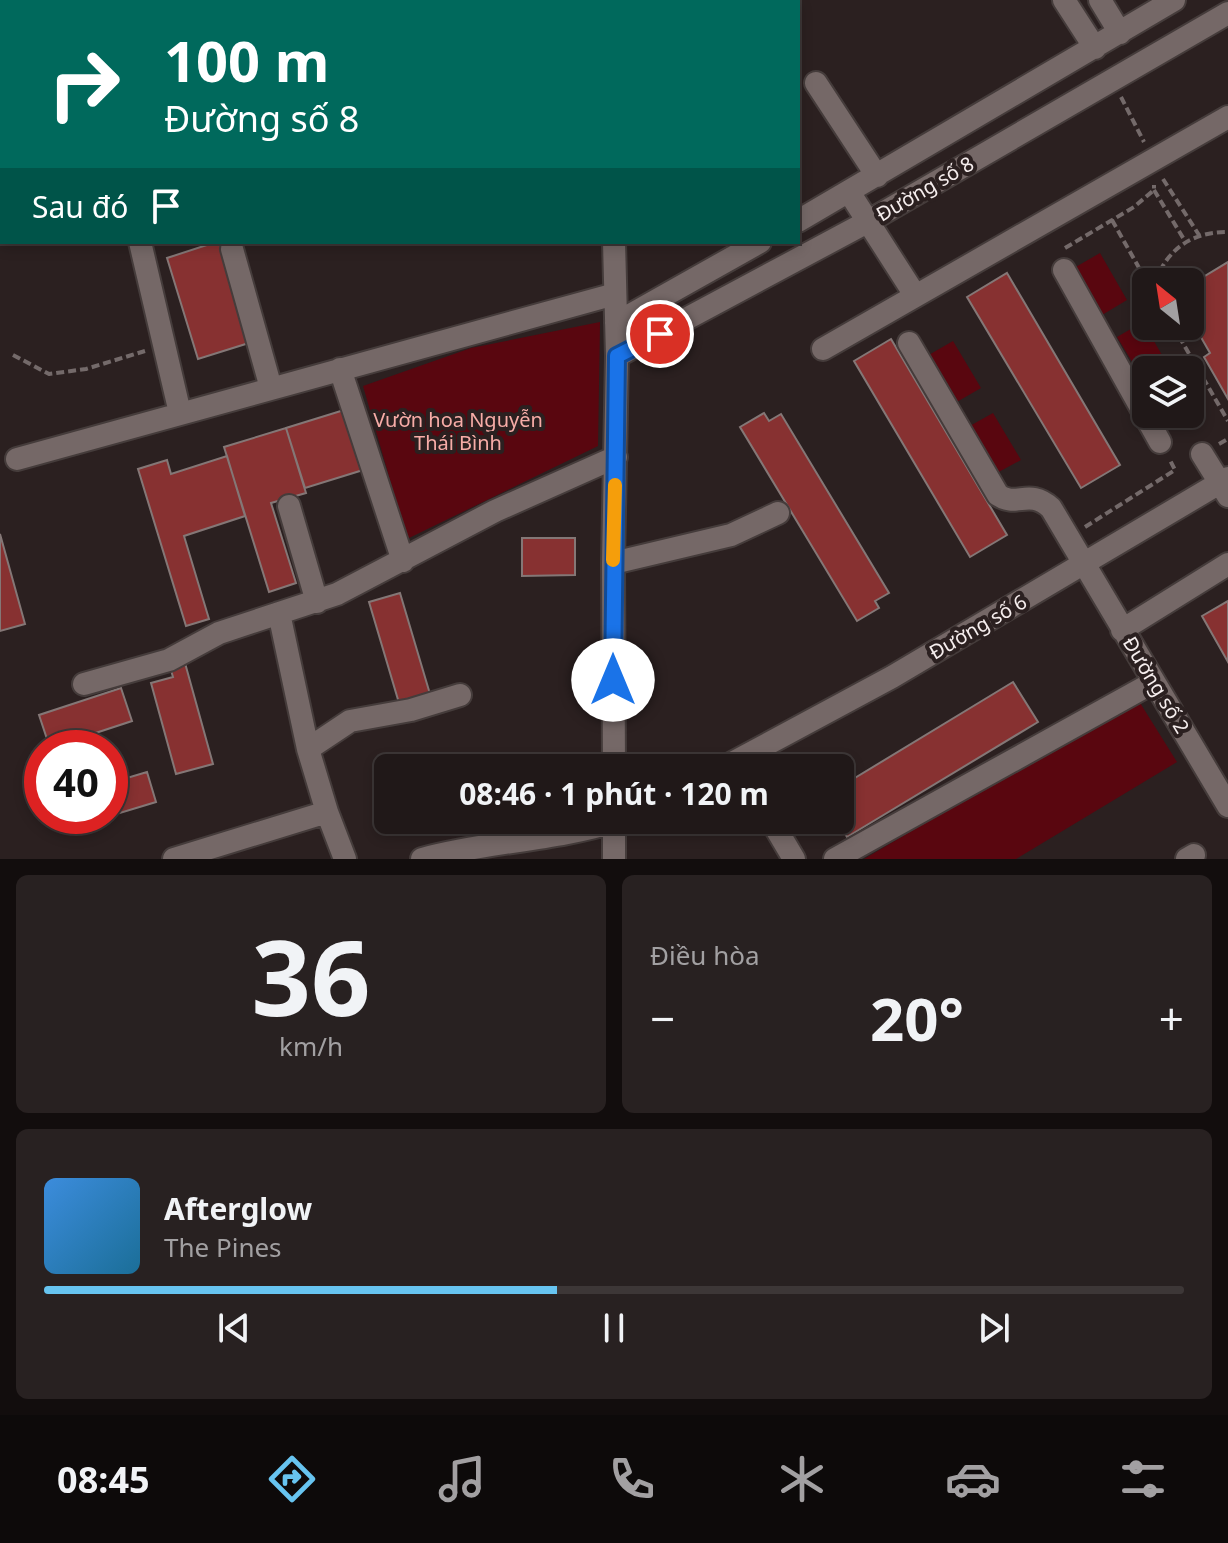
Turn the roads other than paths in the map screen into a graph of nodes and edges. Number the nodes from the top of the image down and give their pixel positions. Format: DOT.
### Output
graph roads {
  1 [pos="1064,0"];
  2 [pos="1100,0"];
  3 [pos="1174,0"];
  4 [pos="1228,13"];
  5 [pos="1120,33"];
  6 [pos="1094,49"];
  7 [pos="1113,81"];
  8 [pos="816,83"];
  9 [pos="1227,121"];
  10 [pos="877,176"];
  11 [pos="849,192"];
  12 [pos="800,220"];
  13 [pos="869,221"];
  14 [pos="140,244"];
  15 [pos="614,244"];
  16 [pos="756,244"];
  17 [pos="232,249"];
  18 [pos="1064,270"];
  19 [pos="615,294"];
  20 [pos="915,295"];
  21 [pos="616,323"];
  22 [pos="909,343"];
  23 [pos="823,349"];
  24 [pos="617,356"];
  25 [pos="340,369"];
  26 [pos="271,388"];
  27 [pos="180,413"];
  28 [pos="1162,445"];
  29 [pos="1202,454"];
  30 [pos="616,457"];
  31 [pos="17,459"];
  32 [pos="1225,485"];
  33 [pos="289,506"];
  34 [pos="778,513"];
  35 [pos="403,561"];
  36 [pos="613,563"];
  37 [pos="1086,563"];
  38 [pos="1228,564"];
  39 [pos="317,602"];
  40 [pos="279,613"];
  41 [pos="1122,630"];
  42 [pos="1154,682"];
  43 [pos="84,684"];
  44 [pos="460,695"];
  45 [pos="308,749"];
  46 [pos="614,754"];
  47 [pos="754,754"];
  48 [pos="1228,806"];
  49 [pos="327,812"];
  50 [pos="562,834"];
  51 [pos="615,834"];
  52 [pos="779,834"];
  53 [pos="174,859"];
  54 [pos="345,859"];
  55 [pos="422,859"];
  56 [pos="614,859"];
  57 [pos="794,859"];
  58 [pos="835,859"];
  1 -- 6 [label="street"];
  2 -- 5 [label="street"];
  3 -- 5 [label="street, Đường số 8"];
  4 -- 7 [label="street, Đường số 8"];
  5 -- 6 [label="street, Đường số 8"];
  6 -- 7 [label="street"];
  6 -- 10 [label="street, Đường số 8"];
  7 -- 13 [label="street, Đường số 8"];
  8 -- 10 [label="street"];
  9 -- 20 [label="street"];
  10 -- 11 [label="street, Đường số 8"];
  11 -- 12 [label="street, Đường số 8"];
  11 -- 13 [label="street"];
  13 -- 20 [label="street"];
  13 -- 24 [label="street, Đường số 8"];
  14 -- 27 [label="street"];
  15 -- 19 [label="street"];
  16 -- 21 [label="street"];
  17 -- 26 [label="street"];
  18 -- 28 [label="street"];
  19 -- 21 [label="street"];
  19 -- 25 [label="street"];
  20 -- 23 [label="street"];
  21 -- 24 [label="street"];
  22 -- 37 [label="street, Đường số 2"];
  24 -- 30 [label="street"];
  25 -- 26 [label="street"];
  25 -- 35 [label="street"];
  26 -- 27 [label="street"];
  27 -- 31 [label="street"];
  29 -- 32 [label="street"];
  30 -- 35 [label="street"];
  30 -- 36 [label="street"];
  32 -- 37 [label="street, Đường số 6"];
  33 -- 39 [label="street"];
  34 -- 36 [label="street"];
  35 -- 39 [label="street"];
  36 -- 46 [label="street"];
  37 -- 41 [label="street, Đường số 2"];
  37 -- 47 [label="street, Đường số 6"];
  38 -- 41 [label="street"];
  39 -- 40 [label="street"];
  40 -- 43 [label="street"];
  40 -- 45 [label="street"];
  41 -- 42 [label="street, Đường số 2"];
  42 -- 48 [label="street, Đường số 2"];
  42 -- 58 [label="street"];
  44 -- 45 [label="street"];
  45 -- 49 [label="street"];
  49 -- 53 [label="street"];
  49 -- 54 [label="street"];
  50 -- 55 [label="street"];
  51 -- 56 [label="street"];
  52 -- 57 [label="street"];
}
